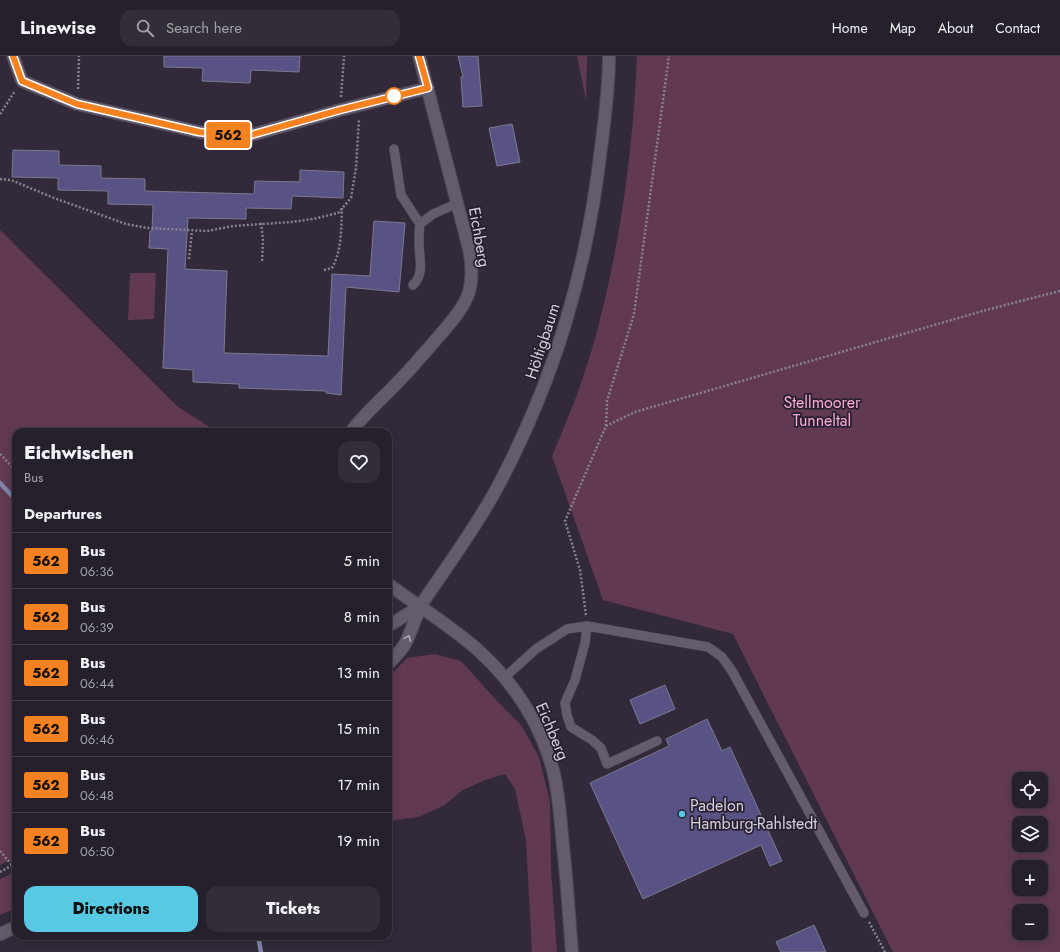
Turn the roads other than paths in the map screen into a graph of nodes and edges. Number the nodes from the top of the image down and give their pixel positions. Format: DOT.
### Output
graph roads {
  1 [pos="13,56"];
  2 [pos="419,56"];
  3 [pos="609,56"];
  4 [pos="428,88"];
  5 [pos="394,149"];
  6 [pos="458,203"];
  7 [pos="420,224"];
  8 [pos="413,285"];
  9 [pos="355,428"];
  10 [pos="392,587"];
  11 [pos="420,607"];
  12 [pos="392,624"];
  13 [pos="587,626"];
  14 [pos="392,659"];
  15 [pos="504,678"];
  16 [pos="657,741"];
  17 [pos="864,913"];
  18 [pos="12,929"];
  19 [pos="0,934"];
  20 [pos="572,952"];
  1 -- 4 [label="street"];
  2 -- 4 [label="street, Eichberg"];
  3 -- 11 [label="street, Höltigbaum"];
  4 -- 6 [label="street, Eichberg"];
  5 -- 7 [label="lane"];
  6 -- 7 [label="lane"];
  6 -- 9 [label="street, Eichberg"];
  7 -- 8 [label="lane"];
  10 -- 11 [label="street, Eichberg"];
  11 -- 12 [label="street, Höltigbaum"];
  14 -- 11 [label="street, Höltigbaum, one-way"];
  11 -- 15 [label="street, Eichberg"];
  13 -- 15 [label="lane"];
  13 -- 16 [label="lane"];
  13 -- 17 [label="lane"];
  15 -- 20 [label="street, Eichberg"];
  18 -- 19 [label="street"];
}
